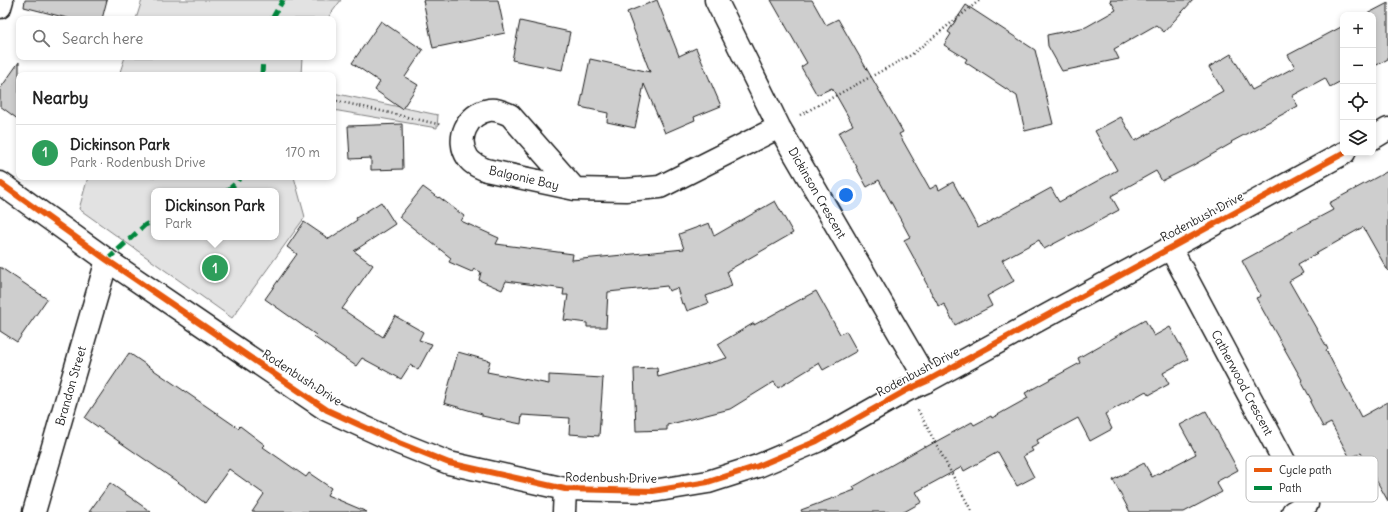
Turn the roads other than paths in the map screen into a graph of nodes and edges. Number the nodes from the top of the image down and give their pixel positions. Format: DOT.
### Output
graph roads {
  1 [pos="2,0"];
  2 [pos="716,0"];
  3 [pos="0,7"];
  4 [pos="779,126"];
  5 [pos="1388,129"];
  6 [pos="1376,136"];
  7 [pos="1340,155"];
  8 [pos="0,183"];
  9 [pos="575,190"];
  10 [pos="1170,247"];
  11 [pos="107,260"];
  12 [pos="917,385"];
  13 [pos="1281,456"];
  14 [pos="565,489"];
  15 [pos="1306,502"];
  16 [pos="34,512"];
  17 [pos="564,512"];
  18 [pos="1293,512"];
  1 -- 3 [label="street"];
  2 -- 4 [label="street, Dickinson Crescent"];
  4 -- 9 [label="street, Balgonie Bay"];
  4 -- 12 [label="street, Dickinson Crescent"];
  5 -- 6 [label="street"];
  7 -- 10 [label="street, Rodenbush Drive"];
  8 -- 11 [label="street, Rodenbush Drive"];
  9 -- 9 [label="street, Balgonie Bay"];
  10 -- 12 [label="street, Rodenbush Drive"];
  10 -- 13 [label="street, Catherwood Crescent"];
  11 -- 14 [label="street, Rodenbush Drive"];
  11 -- 16 [label="street, Brandon Street"];
  12 -- 14 [label="street, Rodenbush Drive"];
  14 -- 17 [label="street"];
  15 -- 18 [label="street, Catherwood Crescent"];
}
